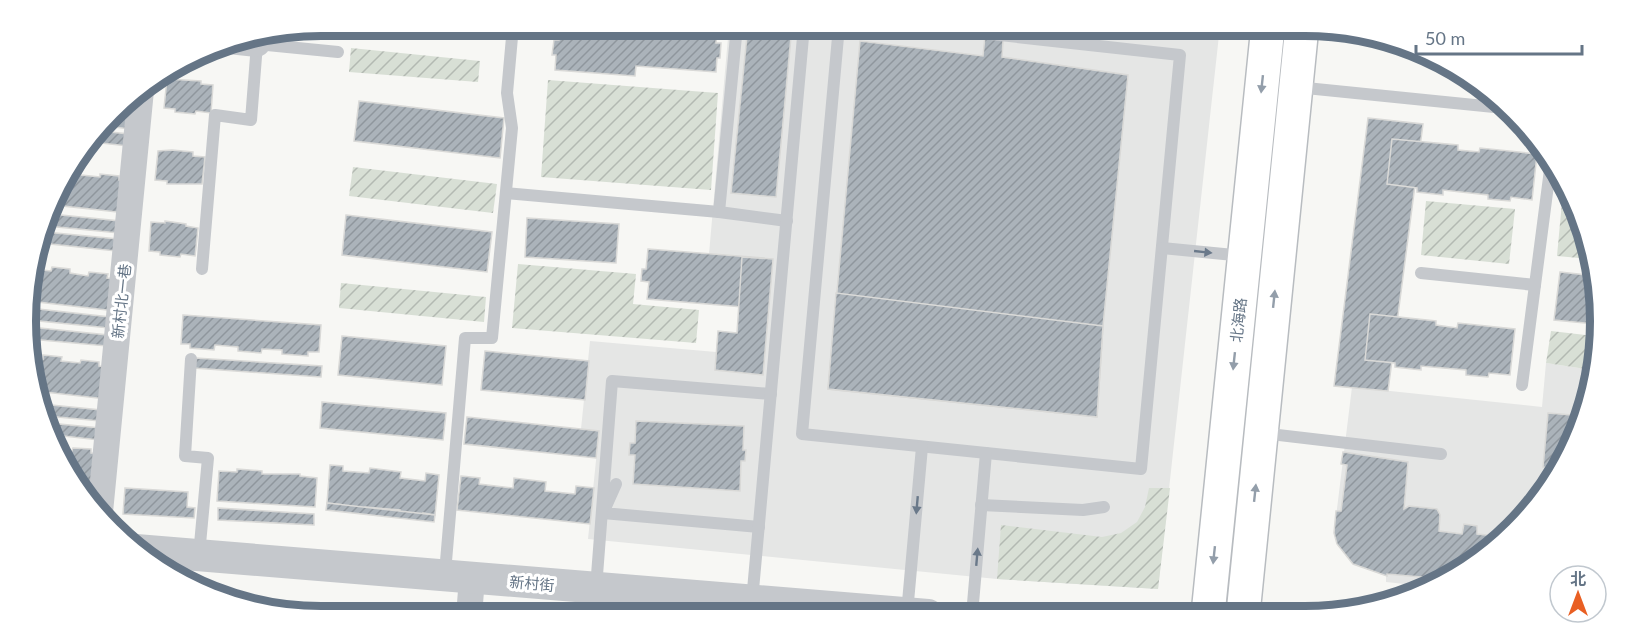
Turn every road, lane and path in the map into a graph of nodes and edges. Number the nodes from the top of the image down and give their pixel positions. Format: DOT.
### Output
graph roads {
  1 [pos="512,36"];
  2 [pos="736,36"];
  3 [pos="803,36"];
  4 [pos="838,36"];
  5 [pos="1011,36"];
  6 [pos="1267,36"];
  7 [pos="1301,36"];
  8 [pos="257,44"];
  9 [pos="338,52"];
  10 [pos="1296,87"];
  11 [pos="140,101"];
  12 [pos="1493,107"];
  13 [pos="1549,175"];
  14 [pos="506,193"];
  15 [pos="719,212"];
  16 [pos="787,220"];
  17 [pos="1162,248"];
  18 [pos="1245,256"];
  19 [pos="202,268"];
  20 [pos="1420,273"];
  21 [pos="1535,285"];
  22 [pos="191,359"];
  23 [pos="1522,384"];
  24 [pos="771,394"];
  25 [pos="1261,433"];
  26 [pos="922,447"];
  27 [pos="986,453"];
  28 [pos="1441,454"];
  29 [pos="616,484"];
  30 [pos="101,502"];
  31 [pos="981,505"];
  32 [pos="1104,507"];
  33 [pos="603,513"];
  34 [pos="759,527"];
  35 [pos="154,551"];
  36 [pos="199,555"];
  37 [pos="458,577"];
  38 [pos="596,588"];
  39 [pos="752,601"];
  40 [pos="466,606"];
  41 [pos="816,606"];
  42 [pos="918,606"];
  43 [pos="973,606"];
  44 [pos="1209,606"];
  45 [pos="1244,606"];
  1 -- 14 [label="lane"];
  2 -- 15 [label="lane"];
  3 -- 16 [label="lane"];
  4 -- 26 [label="lane"];
  5 -- 17 [label="lane"];
  6 -- 18 [label="main road, 北海路, one-way"];
  7 -- 10 [label="main road"];
  8 -- 9 [label="lane"];
  8 -- 19 [label="lane"];
  10 -- 12 [label="lane"];
  25 -- 10 [label="main road, one-way"];
  11 -- 30 [label="street, 新村北一巷"];
  13 -- 21 [label="lane"];
  14 -- 15 [label="lane"];
  14 -- 37 [label="lane"];
  15 -- 16 [label="lane"];
  16 -- 24 [label="lane"];
  17 -- 18 [label="lane, one-way"];
  17 -- 27 [label="lane"];
  18 -- 44 [label="main road, 北海路, one-way"];
  20 -- 21 [label="lane"];
  21 -- 23 [label="lane"];
  22 -- 36 [label="lane"];
  24 -- 33 [label="lane"];
  24 -- 34 [label="lane"];
  25 -- 28 [label="lane"];
  45 -- 25 [label="main road, one-way"];
  26 -- 27 [label="lane"];
  26 -- 42 [label="lane, one-way"];
  27 -- 31 [label="lane"];
  29 -- 33 [label="lane"];
  31 -- 32 [label="lane"];
  43 -- 31 [label="lane, one-way"];
  33 -- 34 [label="lane"];
  33 -- 38 [label="lane"];
  34 -- 39 [label="lane"];
  35 -- 36 [label="street, 新村街"];
  36 -- 37 [label="street, 新村街"];
  37 -- 38 [label="street, 新村街"];
  37 -- 40 [label="street"];
  38 -- 39 [label="street, 新村街"];
  39 -- 41 [label="street, 新村街"];
}
